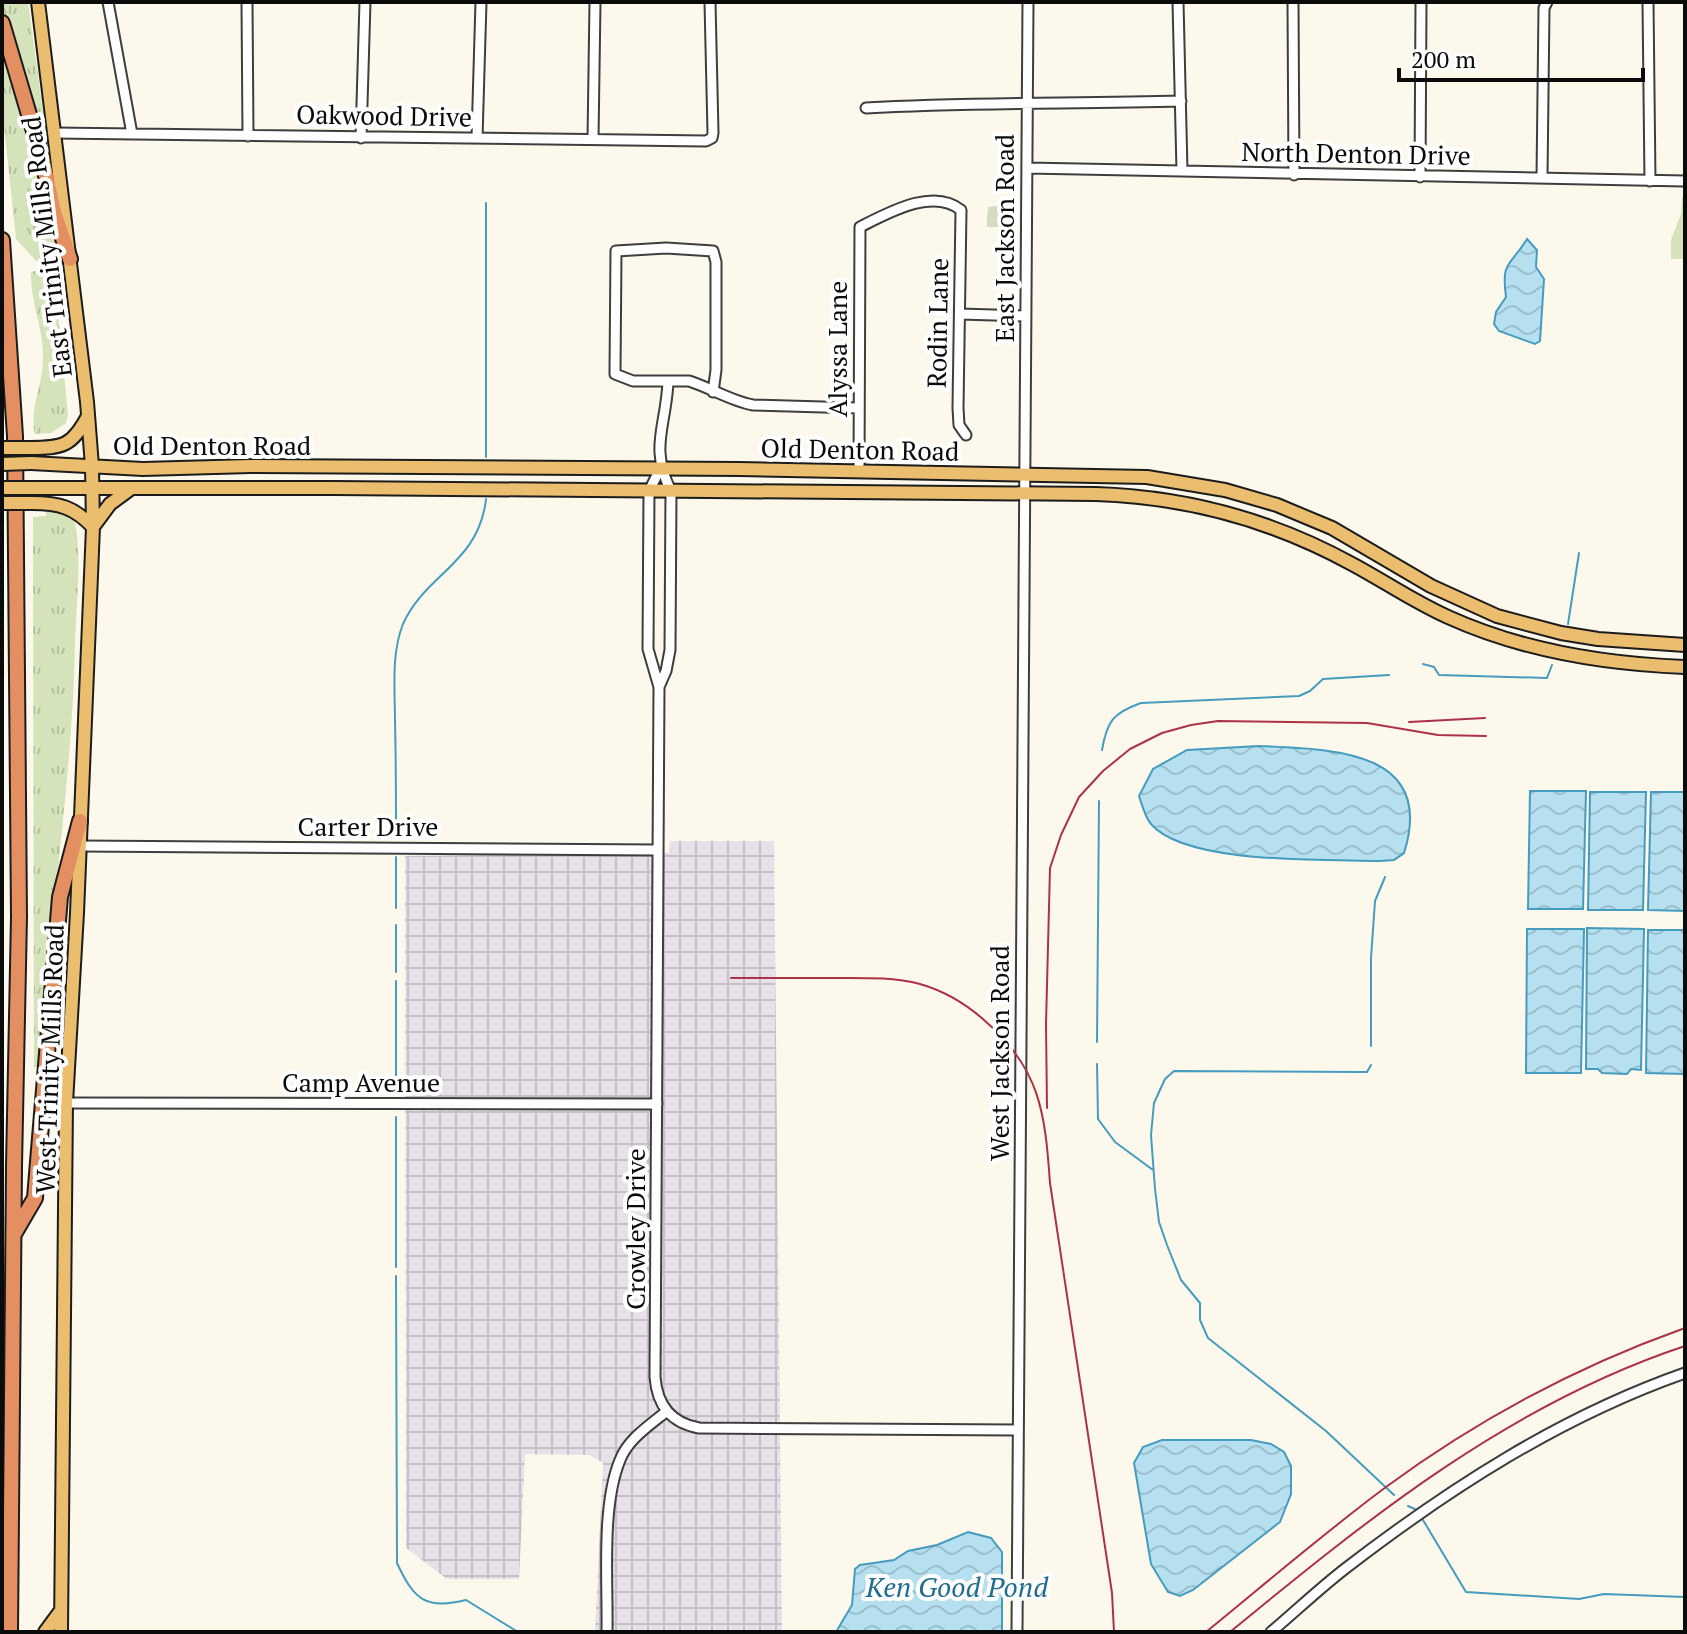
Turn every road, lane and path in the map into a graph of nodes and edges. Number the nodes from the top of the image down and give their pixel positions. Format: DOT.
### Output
graph roads {
  1 [pos="38,2"];
  2 [pos="108,2"];
  3 [pos="247,2"];
  4 [pos="365,2"];
  5 [pos="481,2"];
  6 [pos="595,2"];
  7 [pos="710,2"];
  8 [pos="1028,2"];
  9 [pos="1178,2"];
  10 [pos="1293,2"];
  11 [pos="1421,2"];
  12 [pos="1547,2"];
  13 [pos="1648,2"];
  14 [pos="2,23"];
  15 [pos="1181,101"];
  16 [pos="1027,105"];
  17 [pos="866,108"];
  18 [pos="55,133"];
  19 [pos="132,134"];
  20 [pos="248,136"];
  21 [pos="361,138"];
  22 [pos="477,138"];
  23 [pos="593,139"];
  24 [pos="1027,168"];
  25 [pos="1182,171"];
  26 [pos="1294,175"];
  27 [pos="1420,177"];
  28 [pos="1542,178"];
  29 [pos="1650,181"];
  30 [pos="1685,181"];
  31 [pos="860,227"];
  32 [pos="2,240"];
  33 [pos="70,259"];
  34 [pos="960,314"];
  35 [pos="1026,316"];
  36 [pos="668,382"];
  37 [pos="713,392"];
  38 [pos="858,408"];
  39 [pos="88,416"];
  40 [pos="966,435"];
  41 [pos="2,448"];
  42 [pos="2,464"];
  43 [pos="92,466"];
  44 [pos="251,466"];
  45 [pos="386,467"];
  46 [pos="660,469"];
  47 [pos="859,471"];
  48 [pos="1025,474"];
  49 [pos="251,487"];
  50 [pos="2,488"];
  51 [pos="92,488"];
  52 [pos="133,489"];
  53 [pos="387,489"];
  54 [pos="649,491"];
  55 [pos="671,491"];
  56 [pos="1025,494"];
  57 [pos="2,503"];
  58 [pos="93,527"];
  59 [pos="1431,586"];
  60 [pos="1420,604"];
  61 [pos="1685,645"];
  62 [pos="1685,667"];
  63 [pos="659,687"];
  64 [pos="80,821"];
  65 [pos="79,846"];
  66 [pos="657,850"];
  67 [pos="66,1103"];
  68 [pos="657,1104"];
  69 [pos="14,1234"];
  70 [pos="1685,1373"];
  71 [pos="667,1411"];
  72 [pos="1017,1430"];
  73 [pos="61,1613"];
  74 [pos="10,1632"];
  75 [pos="45,1632"];
  76 [pos="61,1632"];
  77 [pos="69,1632"];
  78 [pos="607,1632"];
  79 [pos="1017,1632"];
  80 [pos="1271,1632"];
  1 -- 18 [label="main road, East Trinity Mills Road"];
  2 -- 19 [label="street"];
  3 -- 20 [label="street"];
  4 -- 21 [label="street"];
  5 -- 22 [label="street"];
  6 -- 23 [label="street"];
  7 -- 23 [label="street, Oakwood Drive"];
  8 -- 16 [label="street, East Jackson Road"];
  9 -- 15 [label="street"];
  10 -- 26 [label="street"];
  11 -- 27 [label="street"];
  12 -- 28 [label="street"];
  13 -- 29 [label="street"];
  14 -- 33 [label="highway"];
  15 -- 16 [label="street"];
  15 -- 25 [label="street"];
  16 -- 17 [label="street"];
  16 -- 24 [label="street, East Jackson Road"];
  18 -- 19 [label="street, Oakwood Drive"];
  18 -- 33 [label="main road, East Trinity Mills Road"];
  19 -- 20 [label="street, Oakwood Drive"];
  20 -- 21 [label="street, Oakwood Drive"];
  21 -- 22 [label="street, Oakwood Drive"];
  22 -- 23 [label="street, Oakwood Drive"];
  24 -- 25 [label="street, North Denton Drive"];
  24 -- 35 [label="street, East Jackson Road"];
  25 -- 26 [label="street, North Denton Drive"];
  26 -- 27 [label="street, North Denton Drive"];
  27 -- 28 [label="street, North Denton Drive"];
  28 -- 29 [label="street, North Denton Drive"];
  29 -- 30 [label="street, North Denton Drive"];
  31 -- 34 [label="street, Rodin Lane"];
  31 -- 38 [label="street, Alyssa Lane"];
  32 -- 69 [label="highway"];
  33 -- 39 [label="main road, East Trinity Mills Road"];
  34 -- 35 [label="street"];
  34 -- 40 [label="street, Rodin Lane"];
  35 -- 48 [label="street, East Jackson Road"];
  36 -- 37 [label="street"];
  36 -- 37 [label="street"];
  36 -- 46 [label="street"];
  37 -- 38 [label="street"];
  38 -- 47 [label="street, Alyssa Lane"];
  39 -- 41 [label="main road, bridge"];
  39 -- 43 [label="main road, East Trinity Mills Road"];
  42 -- 43 [label="main road, Old Denton Road, bridge"];
  43 -- 44 [label="main road, Old Denton Road"];
  43 -- 51 [label="main road, East Trinity Mills Road"];
  44 -- 45 [label="main road, Old Denton Road"];
  44 -- 49 [label="main road"];
  45 -- 46 [label="main road, Old Denton Road"];
  45 -- 53 [label="main road"];
  46 -- 47 [label="main road, Old Denton Road"];
  46 -- 54 [label="street, Crowley Drive"];
  46 -- 55 [label="street, Crowley Drive"];
  47 -- 48 [label="main road, Old Denton Road"];
  48 -- 56 [label="street, West Jackson Road"];
  48 -- 59 [label="main road, Old Denton Road"];
  49 -- 52 [label="main road, Old Denton Road"];
  49 -- 53 [label="main road, Old Denton Road"];
  50 -- 51 [label="main road, Old Denton Road, bridge"];
  51 -- 52 [label="main road, Old Denton Road"];
  51 -- 58 [label="main road, West Trinity Mills Road"];
  52 -- 58 [label="main road"];
  53 -- 54 [label="main road, Old Denton Road"];
  54 -- 55 [label="main road, Old Denton Road"];
  54 -- 63 [label="street, Crowley Drive"];
  55 -- 56 [label="main road, Old Denton Road"];
  55 -- 63 [label="street, Crowley Drive"];
  56 -- 60 [label="main road, Old Denton Road"];
  56 -- 72 [label="street, West Jackson Road"];
  57 -- 58 [label="main road, bridge"];
  58 -- 64 [label="main road, West Trinity Mills Road"];
  59 -- 60 [label="main road"];
  59 -- 61 [label="main road, Old Denton Road"];
  60 -- 62 [label="main road, Old Denton Road"];
  63 -- 66 [label="street, Crowley Drive"];
  64 -- 65 [label="main road, West Trinity Mills Road"];
  64 -- 69 [label="highway"];
  65 -- 66 [label="street, Carter Drive"];
  65 -- 67 [label="main road, West Trinity Mills Road"];
  66 -- 68 [label="street, Crowley Drive"];
  67 -- 68 [label="street, Camp Avenue"];
  67 -- 73 [label="main road, West Trinity Mills Road"];
  68 -- 71 [label="street, Crowley Drive"];
  69 -- 74 [label="highway"];
  70 -- 80 [label="street"];
  71 -- 72 [label="street"];
  71 -- 78 [label="street"];
  72 -- 79 [label="street, West Jackson Road"];
  73 -- 75 [label="main road"];
  73 -- 76 [label="main road, West Trinity Mills Road"];
  73 -- 77 [label="main road"];
}
